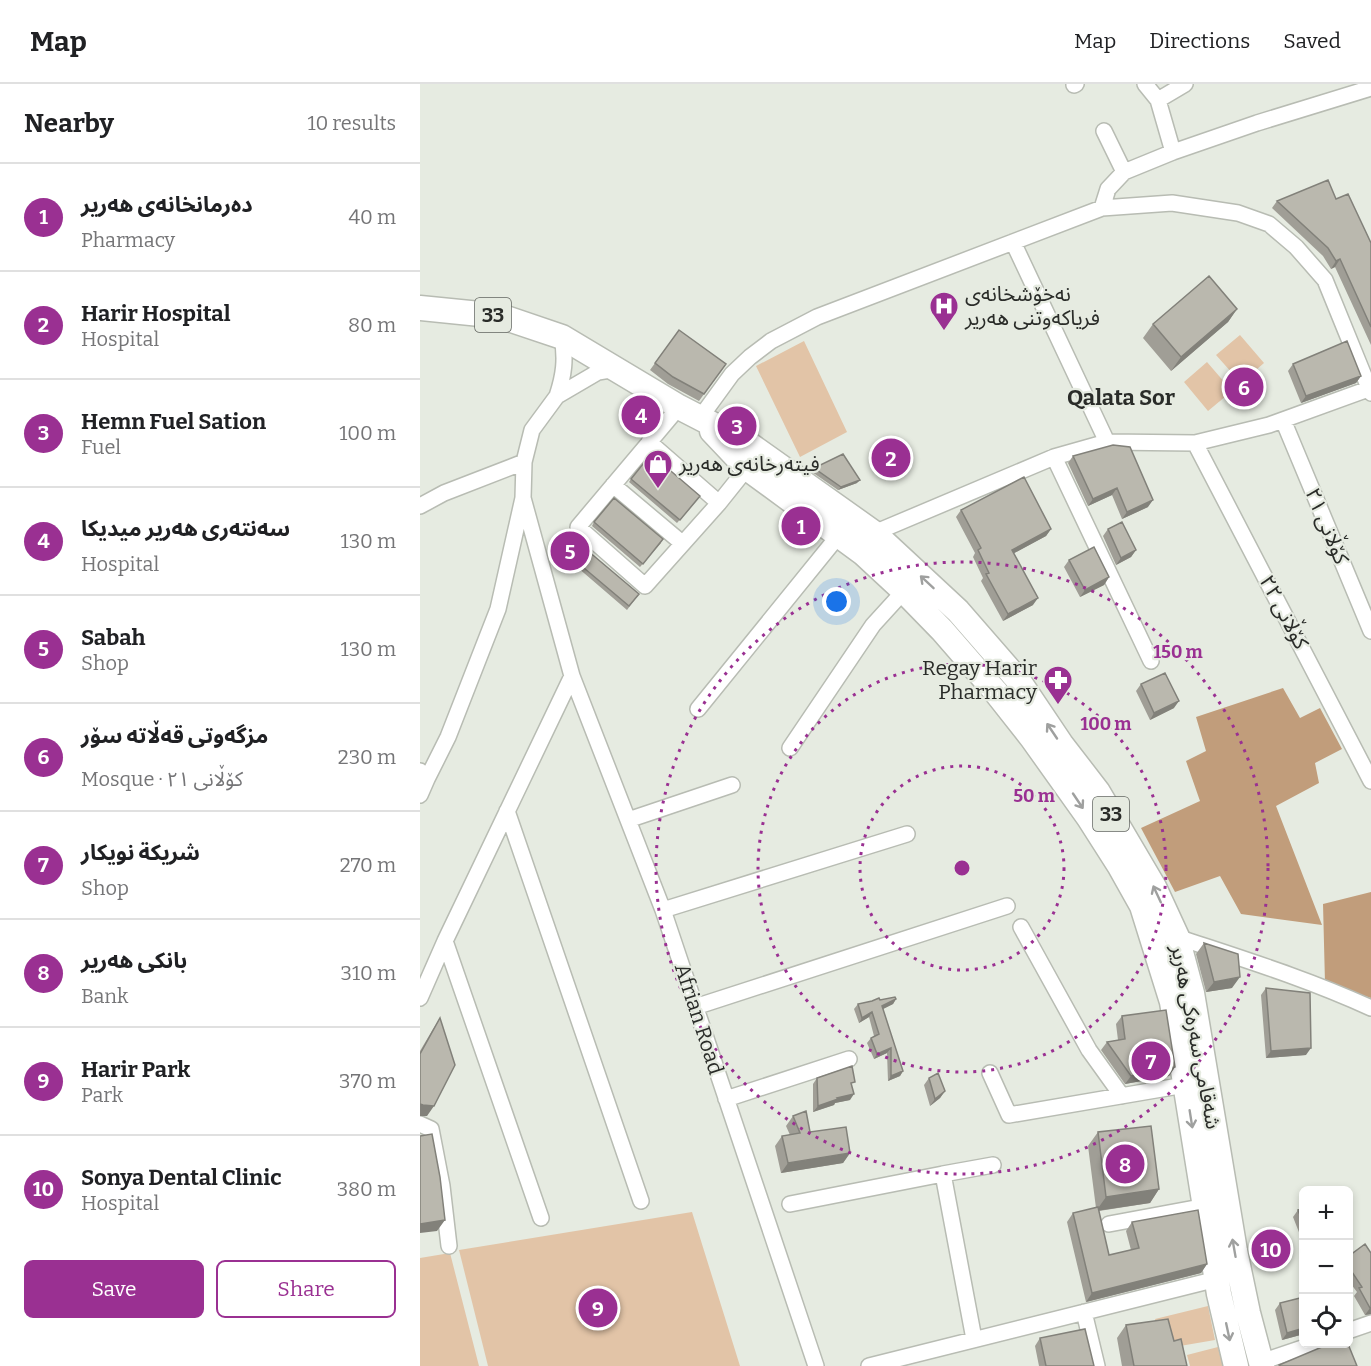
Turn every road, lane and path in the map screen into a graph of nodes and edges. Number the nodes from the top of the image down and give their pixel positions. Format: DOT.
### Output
graph roads {
  1 [pos="1145,84"];
  2 [pos="1185,84"];
  3 [pos="1371,88"];
  4 [pos="1158,100"];
  5 [pos="1104,131"];
  6 [pos="1173,152"];
  7 [pos="1124,172"];
  8 [pos="1102,208"];
  9 [pos="1013,242"];
  10 [pos="420,308"];
  11 [pos="562,337"];
  12 [pos="618,369"];
  13 [pos="1370,390"];
  14 [pos="557,396"];
  15 [pos="689,413"];
  16 [pos="1282,420"];
  17 [pos="649,442"];
  18 [pos="1107,442"];
  19 [pos="1195,443"];
  20 [pos="1054,457"];
  21 [pos="524,462"];
  22 [pos="747,468"];
  23 [pos="614,485"];
  24 [pos="523,498"];
  25 [pos="719,503"];
  26 [pos="420,506"];
  27 [pos="874,533"];
  28 [pos="839,535"];
  29 [pos="682,543"];
  30 [pos="904,591"];
  31 [pos="1371,631"];
  32 [pos="1151,662"];
  33 [pos="572,676"];
  34 [pos="698,709"];
  35 [pos="790,748"];
  36 [pos="424,775"];
  37 [pos="1371,781"];
  38 [pos="732,785"];
  39 [pos="420,795"];
  40 [pos="507,811"];
  41 [pos="628,820"];
  42 [pos="907,834"];
  43 [pos="1007,906"];
  44 [pos="663,910"];
  45 [pos="1021,927"];
  46 [pos="1177,938"];
  47 [pos="445,941"];
  48 [pos="420,998"];
  49 [pos="695,1007"];
  50 [pos="1371,1008"];
  51 [pos="849,1059"];
  52 [pos="990,1073"];
  53 [pos="1185,1085"];
  54 [pos="1122,1096"];
  55 [pos="726,1099"];
  56 [pos="420,1124"];
  57 [pos="993,1165"];
  58 [pos="943,1174"];
  59 [pos="641,1201"];
  60 [pos="790,1204"];
  61 [pos="1206,1206"];
  62 [pos="541,1218"];
  63 [pos="1109,1224"];
  64 [pos="449,1246"];
  65 [pos="1218,1287"];
  66 [pos="1243,1287"];
  67 [pos="1084,1312"];
  68 [pos="1371,1323"];
  69 [pos="1353,1329"];
  70 [pos="974,1340"];
  71 [pos="1303,1348"];
  72 [pos="1261,1364"];
  73 [pos="816,1366"];
  74 [pos="869,1366"];
  75 [pos="1097,1366"];
  76 [pos="1236,1366"];
  1 -- 4 [label="street"];
  2 -- 4 [label="street"];
  3 -- 6 [label="street"];
  4 -- 6 [label="street"];
  5 -- 7 [label="street"];
  6 -- 7 [label="street"];
  7 -- 8 [label="street"];
  8 -- 9 [label="street"];
  8 -- 13 [label="street"];
  9 -- 15 [label="street"];
  9 -- 18 [label="street"];
  10 -- 11 [label="main road, 33"];
  11 -- 12 [label="main road, 33"];
  11 -- 14 [label="street"];
  12 -- 14 [label="street"];
  12 -- 15 [label="main road, 33"];
  13 -- 16 [label="street"];
  14 -- 21 [label="street"];
  15 -- 17 [label="street"];
  15 -- 22 [label="main road, شەقامی سەرەکی هەریر / 33"];
  15 -- 27 [label="main road, شەقامی سەرەکی هەریر / 33"];
  16 -- 19 [label="street"];
  16 -- 31 [label="street, کۆڵانی ٢١"];
  17 -- 23 [label="street"];
  17 -- 25 [label="street"];
  18 -- 19 [label="street"];
  18 -- 20 [label="street"];
  19 -- 37 [label="street, کۆڵانی ٢٢"];
  20 -- 27 [label="street"];
  20 -- 32 [label="street"];
  21 -- 24 [label="street"];
  21 -- 26 [label="street"];
  22 -- 25 [label="street"];
  22 -- 28 [label="main road, شەقامی سەرەکی هەریر / 33"];
  23 -- 29 [label="street"];
  23 -- 29 [label="street"];
  24 -- 33 [label="street, Afrian Road"];
  24 -- 36 [label="street"];
  25 -- 29 [label="street"];
  46 -- 27 [label="main road, شەقامی سەرەکی هەریر / 33, one-way"];
  28 -- 30 [label="main road, شەقامی سەرەکی هەریر / 33"];
  28 -- 34 [label="street"];
  30 -- 35 [label="street"];
  30 -- 53 [label="main road, شەقامی سەرەکی هەریر / 33, one-way"];
  33 -- 40 [label="street"];
  33 -- 41 [label="street, Afrian Road"];
  36 -- 39 [label="street"];
  38 -- 41 [label="street"];
  40 -- 47 [label="street"];
  40 -- 59 [label="street"];
  41 -- 44 [label="street, Afrian Road"];
  42 -- 44 [label="street"];
  43 -- 49 [label="street"];
  44 -- 49 [label="street, Afrian Road"];
  45 -- 54 [label="street"];
  46 -- 50 [label="street"];
  66 -- 46 [label="main road, شەقامی سەرەکی هەریر / 33, one-way"];
  47 -- 48 [label="street"];
  47 -- 62 [label="street"];
  49 -- 55 [label="street, Afrian Road"];
  51 -- 55 [label="street"];
  52 -- 54 [label="street"];
  53 -- 54 [label="street"];
  53 -- 61 [label="main road, شەقامی سەرەکی هەریر / 33, one-way"];
  55 -- 73 [label="street, Afrian Road"];
  56 -- 64 [label="street"];
  57 -- 58 [label="street"];
  58 -- 60 [label="street"];
  58 -- 70 [label="street"];
  61 -- 63 [label="street"];
  61 -- 65 [label="main road, شەقامی سەرەکی هەریر / 33"];
  65 -- 66 [label="main road"];
  65 -- 67 [label="street"];
  65 -- 76 [label="main road, شەقامی سەرەکی هەریر / 33, one-way"];
  66 -- 72 [label="main road, شەقامی سەرەکی هەریر / 33"];
  67 -- 70 [label="street"];
  67 -- 75 [label="street"];
  68 -- 69 [label="street"];
  70 -- 74 [label="street"];
  71 -- 72 [label="street"];
}
